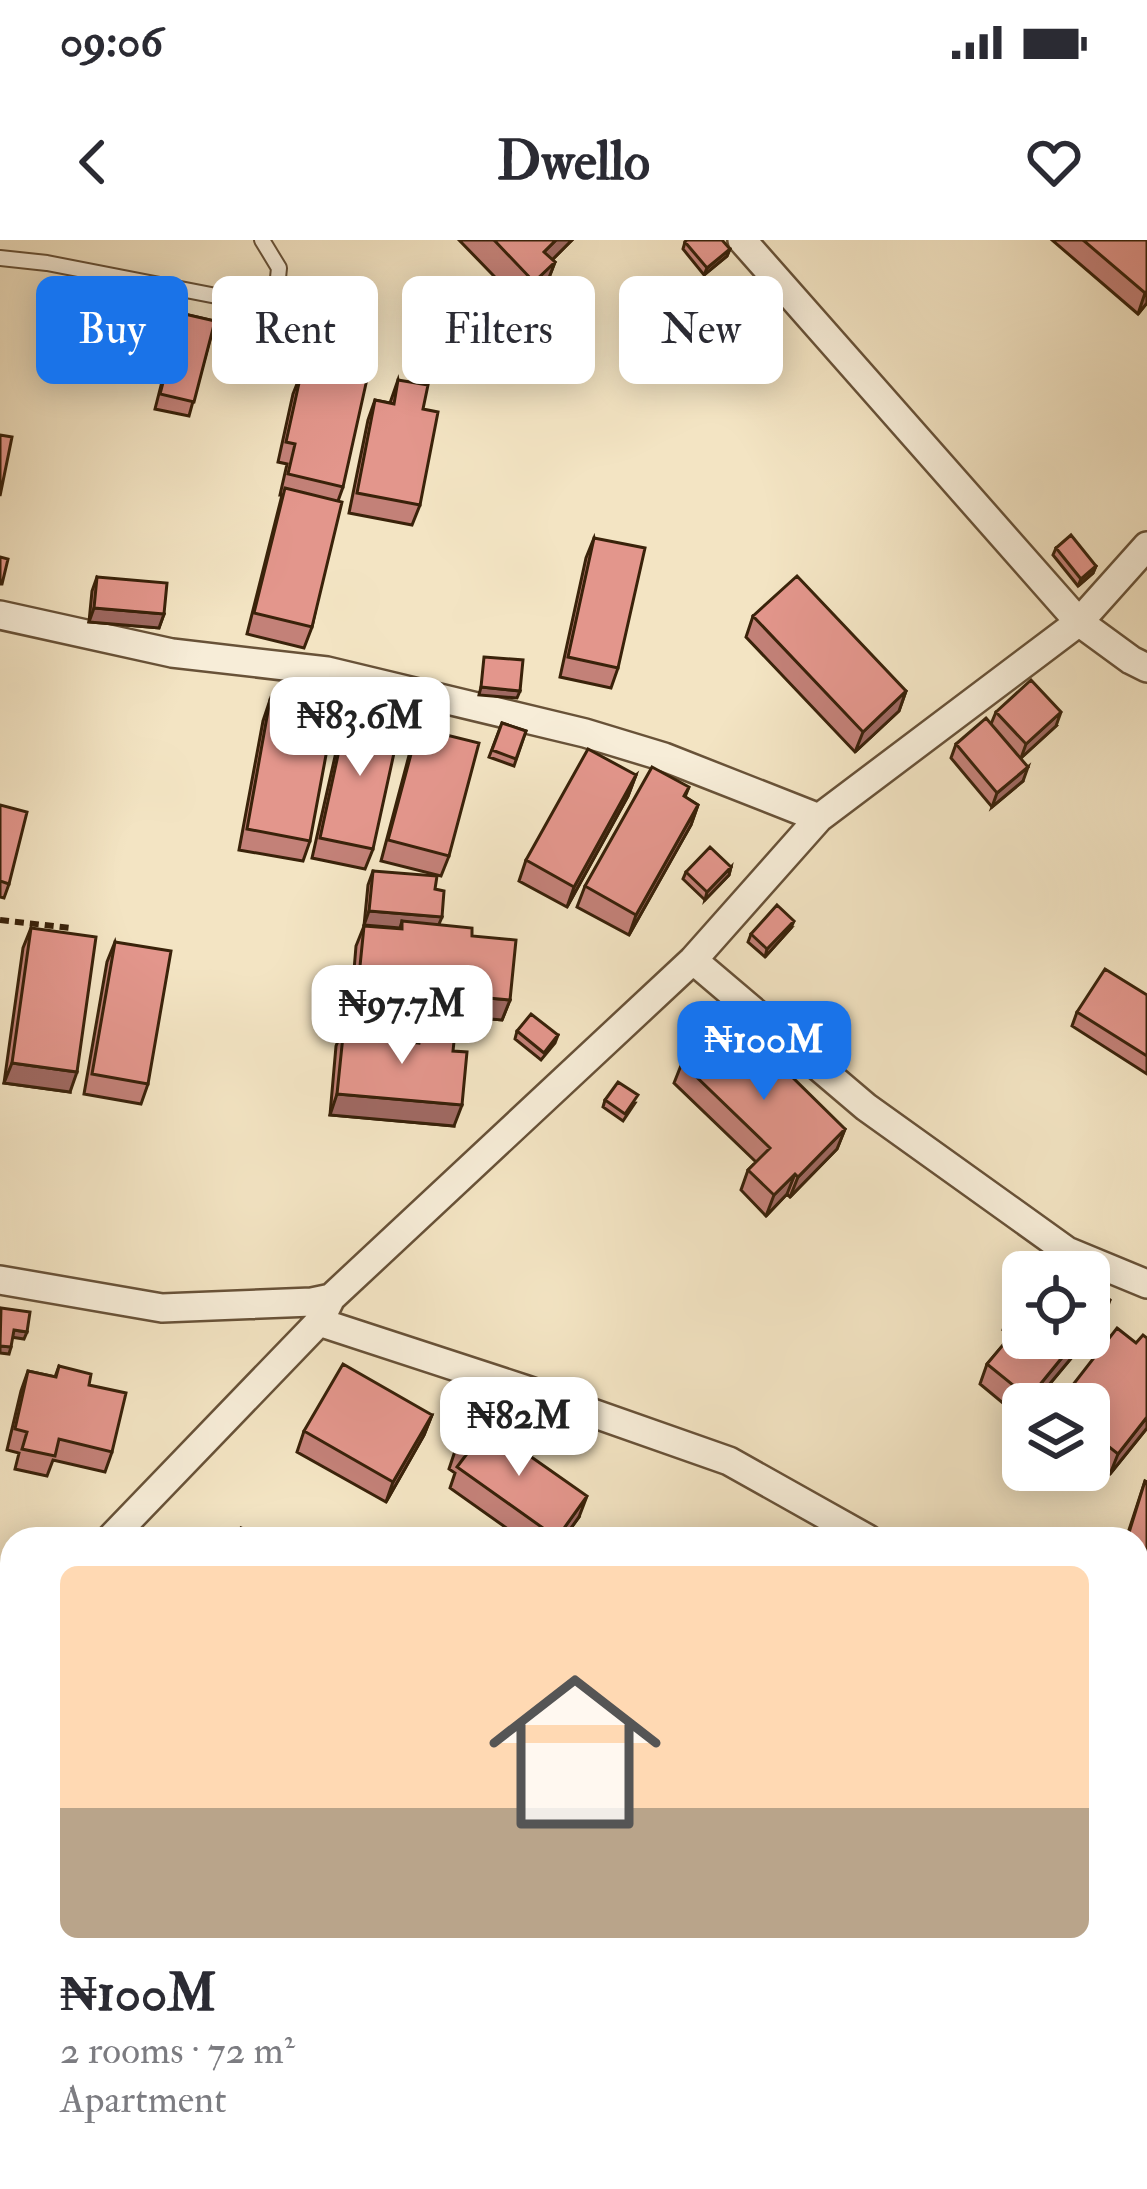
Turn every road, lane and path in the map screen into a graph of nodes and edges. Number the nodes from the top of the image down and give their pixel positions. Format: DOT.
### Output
graph roads {
  1 [pos="262,240"];
  2 [pos="742,240"];
  3 [pos="0,258"];
  4 [pos="1147,546"];
  5 [pos="0,615"];
  6 [pos="1079,622"];
  7 [pos="1147,668"];
  8 [pos="819,818"];
  9 [pos="0,920"];
  10 [pos="70,928"];
  11 [pos="693,960"];
  12 [pos="0,1280"];
  13 [pos="1147,1284"];
  14 [pos="325,1310"];
  15 [pos="121,1527"];
  16 [pos="847,1527"];
  1 -- 3 [label="lane"];
  2 -- 6 [label="street"];
  4 -- 6 [label="street"];
  5 -- 8 [label="street"];
  6 -- 7 [label="street"];
  6 -- 8 [label="street"];
  8 -- 11 [label="street"];
  9 -- 10 [label="path"];
  11 -- 13 [label="street"];
  11 -- 14 [label="street"];
  12 -- 14 [label="street"];
  14 -- 15 [label="street"];
  14 -- 16 [label="street"];
}
